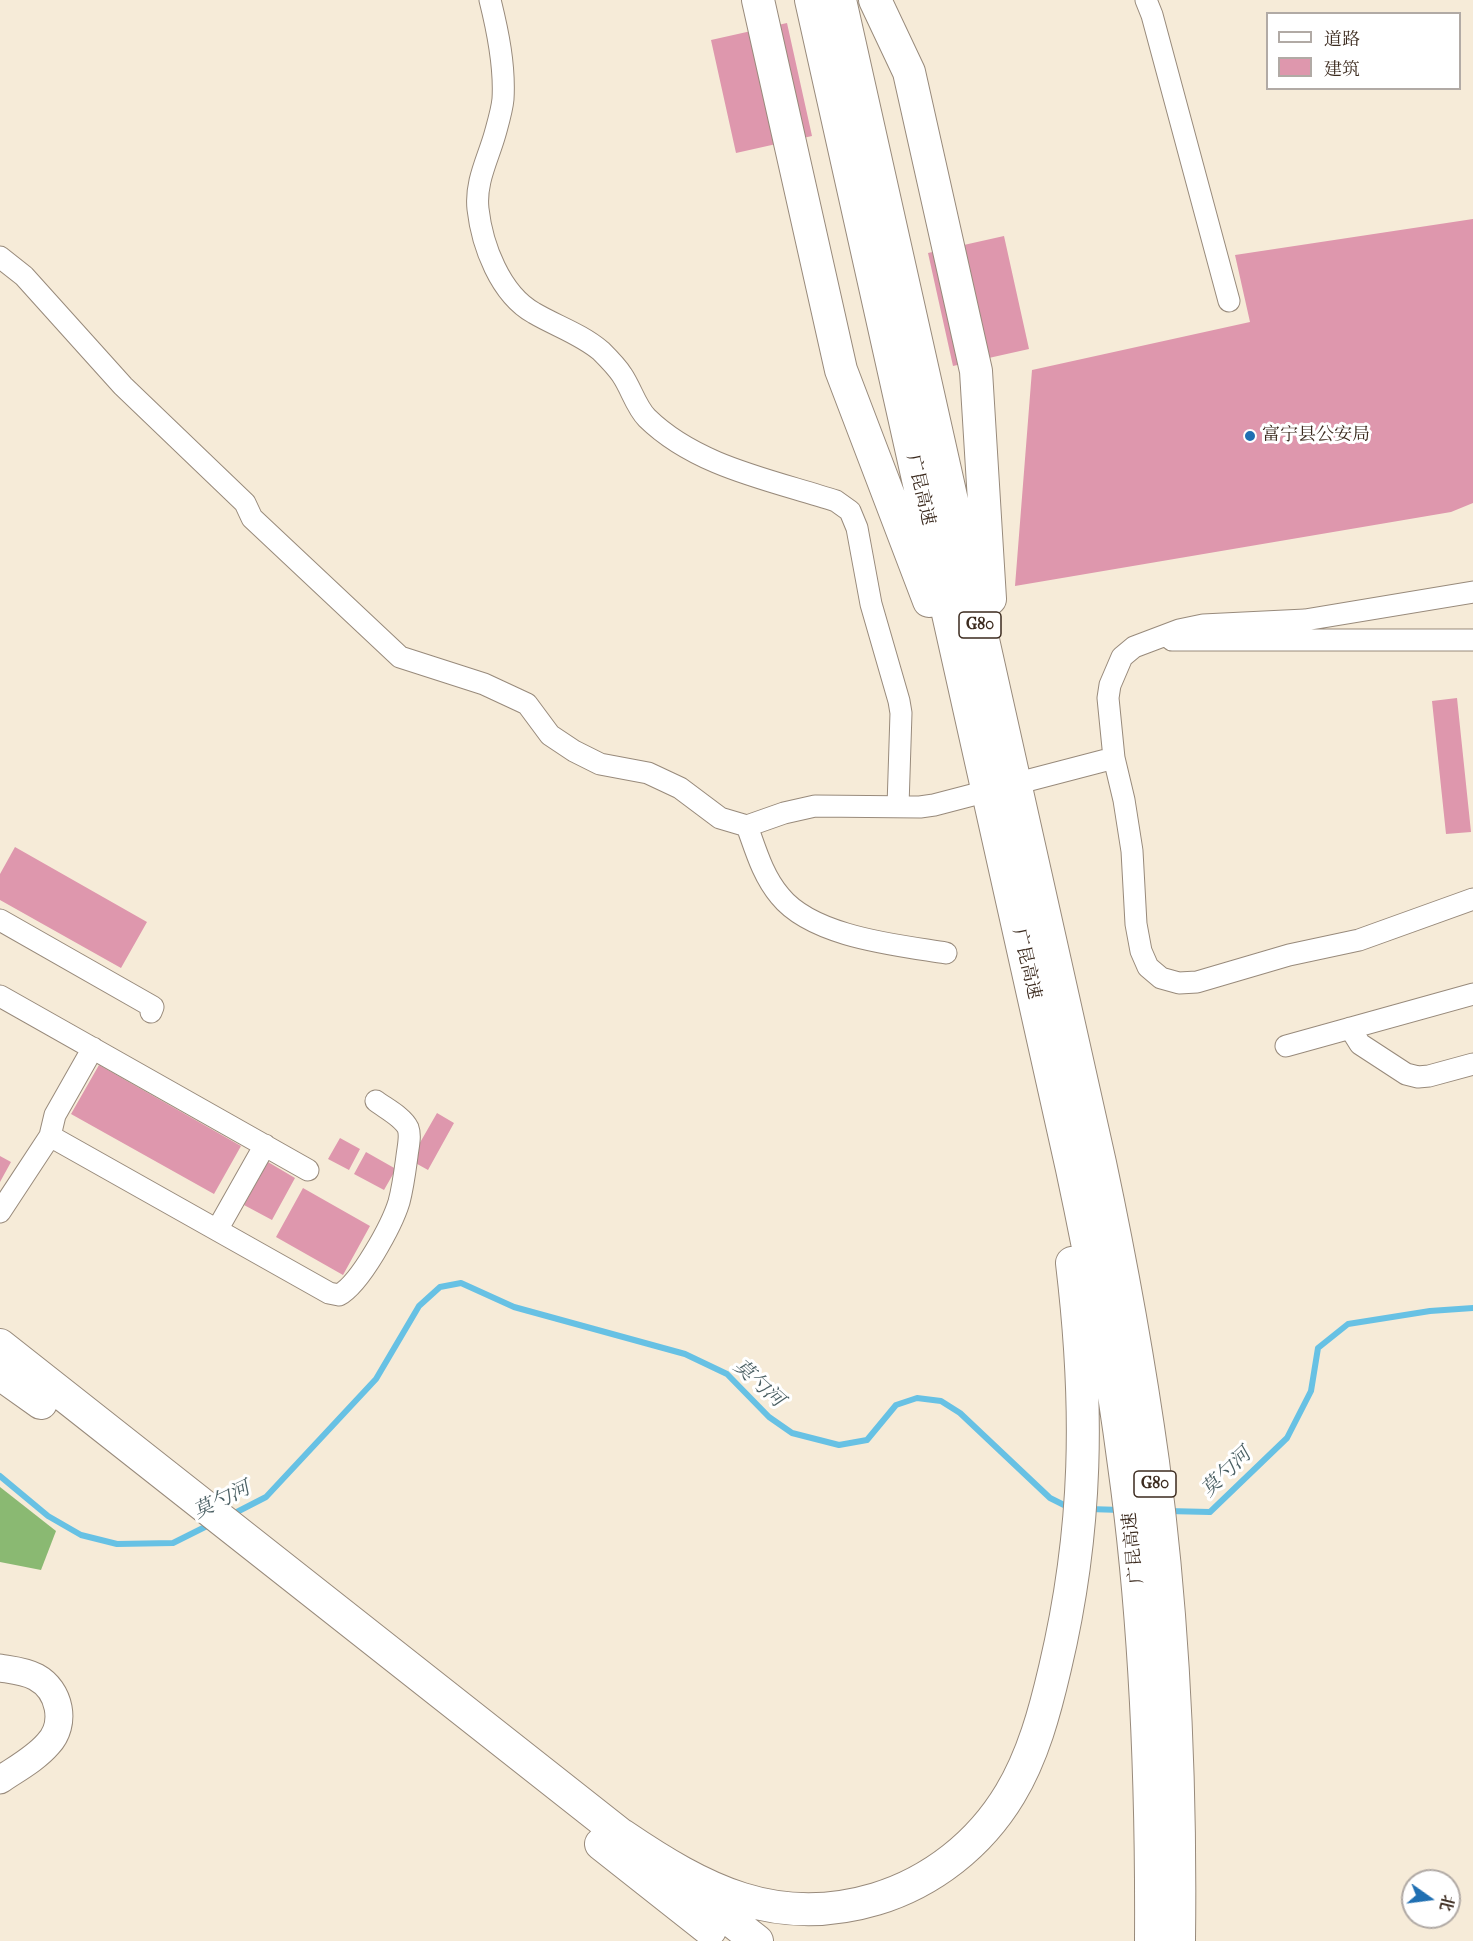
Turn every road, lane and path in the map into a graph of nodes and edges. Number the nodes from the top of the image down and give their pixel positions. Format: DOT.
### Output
graph roads {
  1 [pos="490,0"];
  2 [pos="758,0"];
  3 [pos="811,0"];
  4 [pos="840,0"];
  5 [pos="875,0"];
  6 [pos="1146,0"];
  7 [pos="0,257"];
  8 [pos="1229,302"];
  9 [pos="1473,592"];
  10 [pos="1163,635"];
  11 [pos="1473,640"];
  12 [pos="982,699"];
  13 [pos="1114,758"];
  14 [pos="898,806"];
  15 [pos="747,826"];
  16 [pos="1472,900"];
  17 [pos="0,920"];
  18 [pos="946,953"];
  19 [pos="1473,994"];
  20 [pos="0,996"];
  21 [pos="151,1012"];
  22 [pos="1350,1028"];
  23 [pos="1286,1046"];
  24 [pos="93,1048"];
  25 [pos="1473,1064"];
  26 [pos="376,1101"];
  27 [pos="50,1136"];
  28 [pos="264,1145"];
  29 [pos="308,1170"];
  30 [pos="0,1212"];
  31 [pos="217,1230"];
  32 [pos="1093,1255"];
  33 [pos="0,1345"];
  34 [pos="0,1374"];
  35 [pos="155,1480"];
  36 [pos="0,1668"];
  37 [pos="1161,1721"];
  38 [pos="0,1780"];
  39 [pos="616,1843"];
  40 [pos="698,1941"];
  41 [pos="724,1941"];
  42 [pos="757,1941"];
  43 [pos="1151,1941"];
  44 [pos="1179,1941"];
  1 -- 14 [label="street"];
  2 -- 12 [label="highway"];
  3 -- 12 [label="highway, 广昆高速 / G80"];
  4 -- 12 [label="highway, 广昆高速 / G80"];
  5 -- 12 [label="highway"];
  6 -- 8 [label="street"];
  7 -- 15 [label="street"];
  9 -- 10 [label="street"];
  10 -- 11 [label="street"];
  10 -- 13 [label="street"];
  12 -- 32 [label="highway, 广昆高速 / G80"];
  12 -- 32 [label="highway, 广昆高速 / G80"];
  13 -- 14 [label="street"];
  13 -- 16 [label="street"];
  14 -- 15 [label="street"];
  15 -- 18 [label="street"];
  17 -- 21 [label="street"];
  19 -- 22 [label="street"];
  20 -- 24 [label="street"];
  22 -- 23 [label="street"];
  22 -- 25 [label="street"];
  24 -- 27 [label="street"];
  24 -- 28 [label="street"];
  26 -- 31 [label="street"];
  27 -- 30 [label="street"];
  27 -- 31 [label="street"];
  28 -- 29 [label="street"];
  28 -- 31 [label="street"];
  32 -- 37 [label="highway, 广昆高速 / G80"];
  32 -- 39 [label="highway"];
  33 -- 35 [label="highway"];
  34 -- 35 [label="highway"];
  35 -- 39 [label="highway"];
  36 -- 38 [label="main road"];
  37 -- 43 [label="highway, 广昆高速 / G80"];
  37 -- 44 [label="highway, 广昆高速 / G80"];
  39 -- 40 [label="highway"];
  39 -- 41 [label="highway"];
  39 -- 42 [label="highway"];
}
